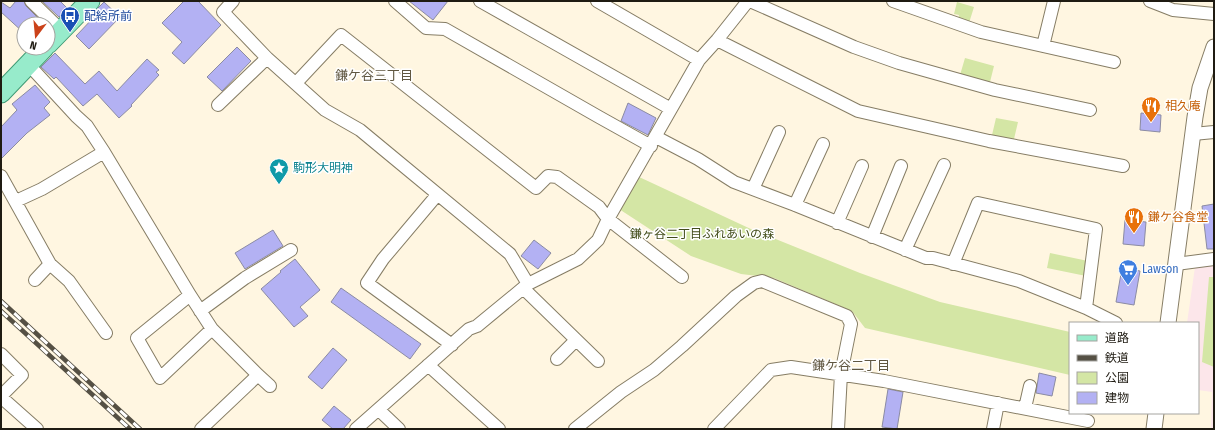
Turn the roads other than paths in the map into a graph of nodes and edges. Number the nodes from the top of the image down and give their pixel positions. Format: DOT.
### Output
graph roads {
  1 [pos="31,1"];
  2 [pos="90,1"];
  3 [pos="233,1"];
  4 [pos="395,1"];
  5 [pos="480,1"];
  6 [pos="597,1"];
  7 [pos="749,1"];
  8 [pos="893,1"];
  9 [pos="1054,1"];
  10 [pos="1150,1"];
  11 [pos="1214,14"];
  12 [pos="61,30"];
  13 [pos="56,35"];
  14 [pos="718,40"];
  15 [pos="1043,46"];
  16 [pos="1214,47"];
  17 [pos="36,56"];
  18 [pos="267,58"];
  19 [pos="699,60"];
  20 [pos="1114,62"];
  21 [pos="28,64"];
  22 [pos="1209,76"];
  23 [pos="296,83"];
  24 [pos="1,93"];
  25 [pos="218,105"];
  26 [pos="671,109"];
  27 [pos="1090,110"];
  28 [pos="779,132"];
  29 [pos="1214,132"];
  30 [pos="1193,134"];
  31 [pos="653,141"];
  32 [pos="823,144"];
  33 [pos="104,152"];
  34 [pos="944,165"];
  35 [pos="862,166"];
  36 [pos="901,166"];
  37 [pos="1123,166"];
  38 [pos="1,176"];
  39 [pos="753,189"];
  40 [pos="437,195"];
  41 [pos="16,201"];
  42 [pos="795,205"];
  43 [pos="608,219"];
  44 [pos="837,223"];
  45 [pos="872,237"];
  46 [pos="292,250"];
  47 [pos="905,250"];
  48 [pos="1214,259"];
  49 [pos="50,264"];
  50 [pos="953,264"];
  51 [pos="1176,264"];
  52 [pos="682,278"];
  53 [pos="34,280"];
  54 [pos="526,286"];
  55 [pos="190,296"];
  56 [pos="1086,308"];
  57 [pos="200,311"];
  58 [pos="1114,322"];
  59 [pos="1168,322"];
  60 [pos="212,329"];
  61 [pos="106,333"];
  62 [pos="576,340"];
  63 [pos="452,345"];
  64 [pos="1,354"];
  65 [pos="558,359"];
  66 [pos="598,361"];
  67 [pos="428,365"];
  68 [pos="841,374"];
  69 [pos="258,375"];
  70 [pos="270,386"];
  71 [pos="1030,386"];
  72 [pos="1,396"];
  73 [pos="998,403"];
  74 [pos="1025,408"];
  75 [pos="379,410"];
  76 [pos="1156,414"];
  77 [pos="1088,421"];
  78 [pos="36,429"];
  79 [pos="201,429"];
  80 [pos="356,429"];
  81 [pos="399,429"];
  82 [pos="499,429"];
  83 [pos="575,429"];
  84 [pos="714,429"];
  85 [pos="838,429"];
  86 [pos="993,429"];
  87 [pos="1154,429"];
  1 -- 12 [label="street"];
  2 -- 12 [label="main road"];
  3 -- 18 [label="street"];
  4 -- 31 [label="street"];
  5 -- 26 [label="street"];
  6 -- 19 [label="street"];
  7 -- 14 [label="street"];
  7 -- 27 [label="street"];
  8 -- 15 [label="street"];
  9 -- 15 [label="street"];
  10 -- 11 [label="street"];
  12 -- 13 [label="main road"];
  14 -- 19 [label="street"];
  14 -- 37 [label="street"];
  15 -- 20 [label="street"];
  16 -- 22 [label="street"];
  17 -- 21 [label="main road"];
  18 -- 23 [label="street"];
  18 -- 25 [label="street"];
  19 -- 26 [label="street"];
  21 -- 24 [label="main road"];
  21 -- 33 [label="street"];
  22 -- 30 [label="street"];
  23 -- 40 [label="street"];
  23 -- 43 [label="street"];
  26 -- 31 [label="street"];
  28 -- 39 [label="street"];
  29 -- 30 [label="street"];
  30 -- 51 [label="street"];
  31 -- 39 [label="street"];
  31 -- 43 [label="street"];
  32 -- 42 [label="street"];
  33 -- 41 [label="street"];
  33 -- 55 [label="street"];
  34 -- 47 [label="street"];
  35 -- 44 [label="street"];
  36 -- 45 [label="street"];
  38 -- 41 [label="street"];
  39 -- 42 [label="street"];
  40 -- 54 [label="street"];
  40 -- 63 [label="street"];
  41 -- 49 [label="street"];
  42 -- 44 [label="street"];
  43 -- 52 [label="street"];
  43 -- 54 [label="street"];
  44 -- 45 [label="street"];
  45 -- 47 [label="street"];
  46 -- 57 [label="street"];
  47 -- 50 [label="street"];
  48 -- 51 [label="street"];
  49 -- 53 [label="street"];
  49 -- 61 [label="street"];
  50 -- 56 [label="street"];
  50 -- 56 [label="street"];
  51 -- 59 [label="street"];
  54 -- 62 [label="street"];
  54 -- 63 [label="street"];
  55 -- 57 [label="street"];
  55 -- 60 [label="street"];
  56 -- 58 [label="street"];
  57 -- 60 [label="street"];
  60 -- 69 [label="street"];
  62 -- 65 [label="street"];
  62 -- 66 [label="street"];
  63 -- 67 [label="street"];
  64 -- 72 [label="street"];
  67 -- 75 [label="street"];
  67 -- 82 [label="street"];
  68 -- 73 [label="street"];
  68 -- 83 [label="street"];
  68 -- 84 [label="street"];
  68 -- 85 [label="street"];
  69 -- 70 [label="street"];
  69 -- 79 [label="street"];
  71 -- 74 [label="street"];
  72 -- 78 [label="street"];
  73 -- 74 [label="street"];
  73 -- 86 [label="street"];
  74 -- 77 [label="street"];
  75 -- 80 [label="street"];
  75 -- 81 [label="street"];
  76 -- 87 [label="street"];
}
